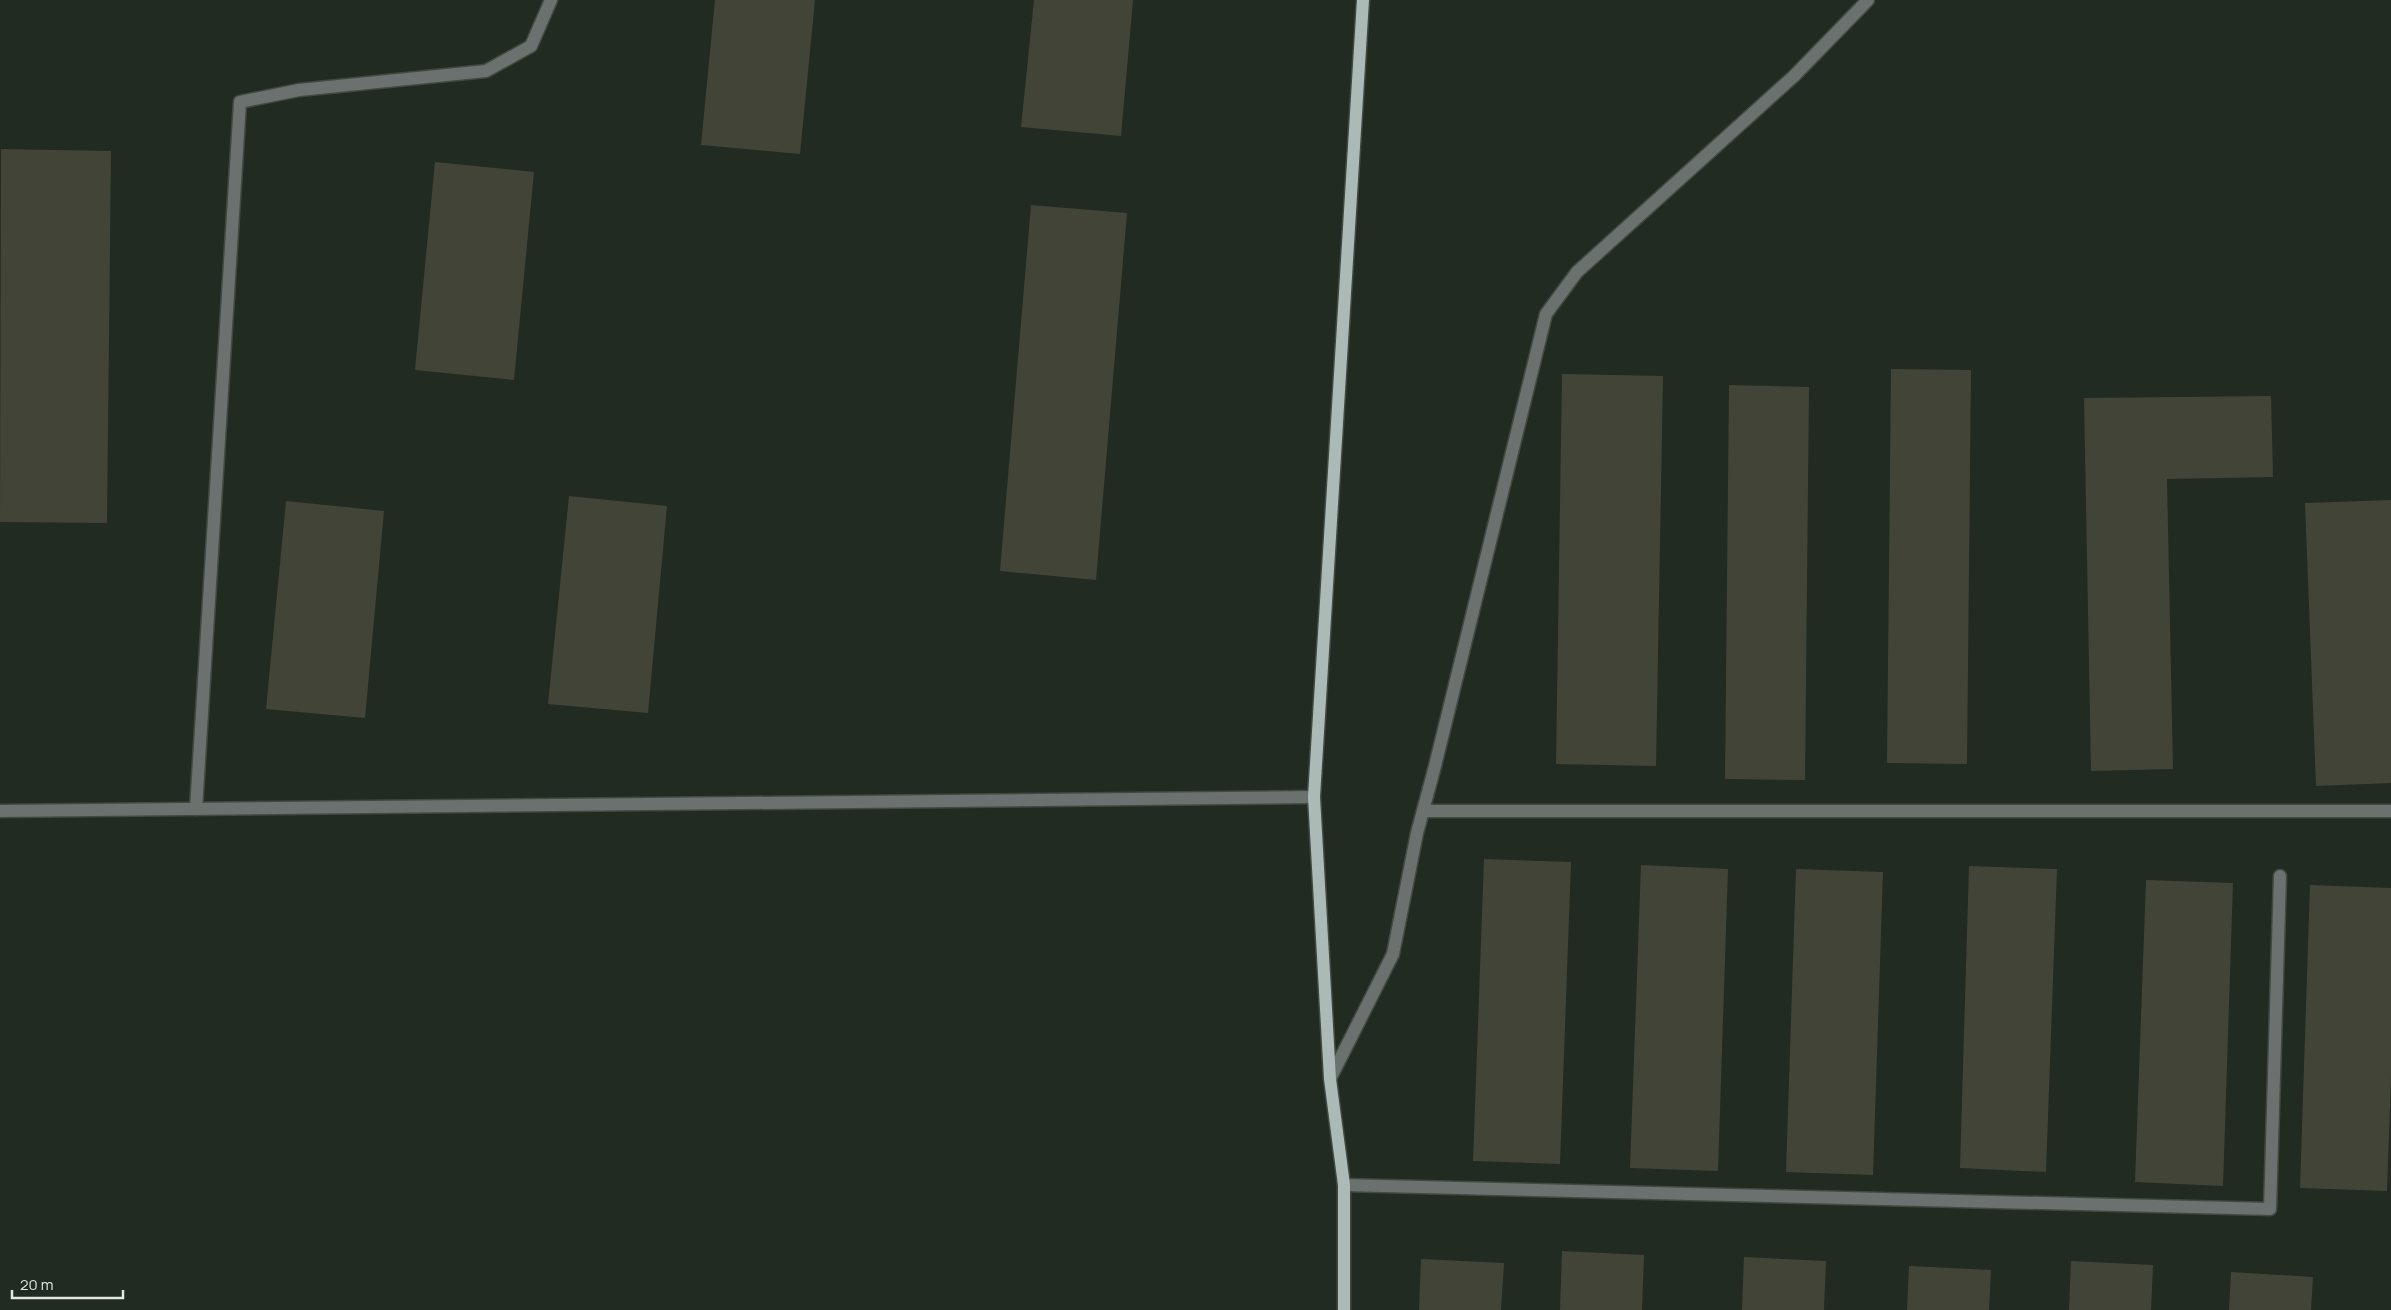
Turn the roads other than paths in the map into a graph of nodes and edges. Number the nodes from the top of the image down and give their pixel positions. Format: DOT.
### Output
graph roads {
  1 [pos="551,0"];
  2 [pos="1363,0"];
  3 [pos="1868,0"];
  4 [pos="1314,797"];
  5 [pos="196,808"];
  6 [pos="0,810"];
  7 [pos="1423,811"];
  8 [pos="2391,811"];
  9 [pos="2280,876"];
  10 [pos="1330,1079"];
  11 [pos="1344,1185"];
  12 [pos="1344,1310"];
  1 -- 5 [label="street"];
  2 -- 4 [label="main road"];
  3 -- 7 [label="street"];
  4 -- 5 [label="street"];
  4 -- 10 [label="main road"];
  5 -- 6 [label="street"];
  7 -- 8 [label="street"];
  7 -- 10 [label="street"];
  9 -- 11 [label="street"];
  10 -- 11 [label="main road"];
  11 -- 12 [label="main road"];
}
